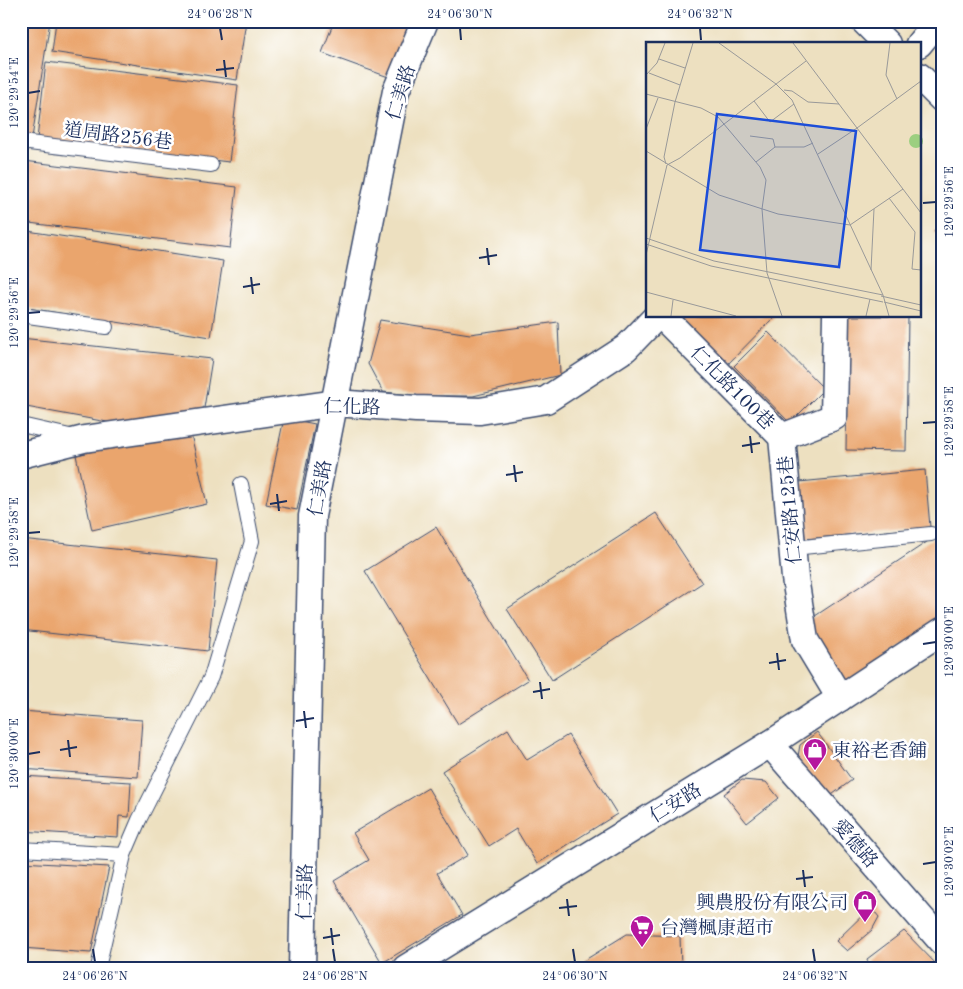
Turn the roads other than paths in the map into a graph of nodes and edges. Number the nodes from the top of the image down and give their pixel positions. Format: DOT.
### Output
graph roads {
  1 [pos="425,21"];
  2 [pos="864,21"];
  3 [pos="938,21"];
  4 [pos="885,42"];
  5 [pos="920,43"];
  6 [pos="920,77"];
  7 [pos="942,100"];
  8 [pos="21,142"];
  9 [pos="211,165"];
  10 [pos="21,314"];
  11 [pos="655,318"];
  12 [pos="664,318"];
  13 [pos="836,318"];
  14 [pos="106,326"];
  15 [pos="336,402"];
  16 [pos="21,425"];
  17 [pos="782,437"];
  18 [pos="84,439"];
  19 [pos="21,455"];
  20 [pos="241,484"];
  21 [pos="930,534"];
  22 [pos="793,548"];
  23 [pos="942,631"];
  24 [pos="840,698"];
  25 [pos="770,744"];
  26 [pos="21,849"];
  27 [pos="124,855"];
  28 [pos="942,942"];
  29 [pos="98,968"];
  30 [pos="302,968"];
  31 [pos="406,968"];
  1 -- 15 [label="street, 仁美路"];
  2 -- 4 [label="street"];
  3 -- 5 [label="street"];
  6 -- 7 [label="street"];
  8 -- 9 [label="lane, 道周路256巷"];
  10 -- 14 [label="lane"];
  11 -- 15 [label="street, 仁化路"];
  12 -- 17 [label="street, 仁化路100巷"];
  13 -- 17 [label="street, 仁安路125巷"];
  15 -- 18 [label="street, 仁化路"];
  15 -- 30 [label="street, 仁美路"];
  16 -- 18 [label="lane"];
  17 -- 22 [label="street, 仁安路125巷"];
  18 -- 19 [label="street, 仁化路"];
  20 -- 27 [label="lane"];
  21 -- 22 [label="lane"];
  22 -- 24 [label="street, 仁安路125巷"];
  23 -- 24 [label="street, 仁安路"];
  24 -- 25 [label="street, 仁安路"];
  25 -- 28 [label="street, 愛德路"];
  25 -- 31 [label="street, 仁安路"];
  26 -- 27 [label="lane"];
  27 -- 29 [label="lane"];
}
